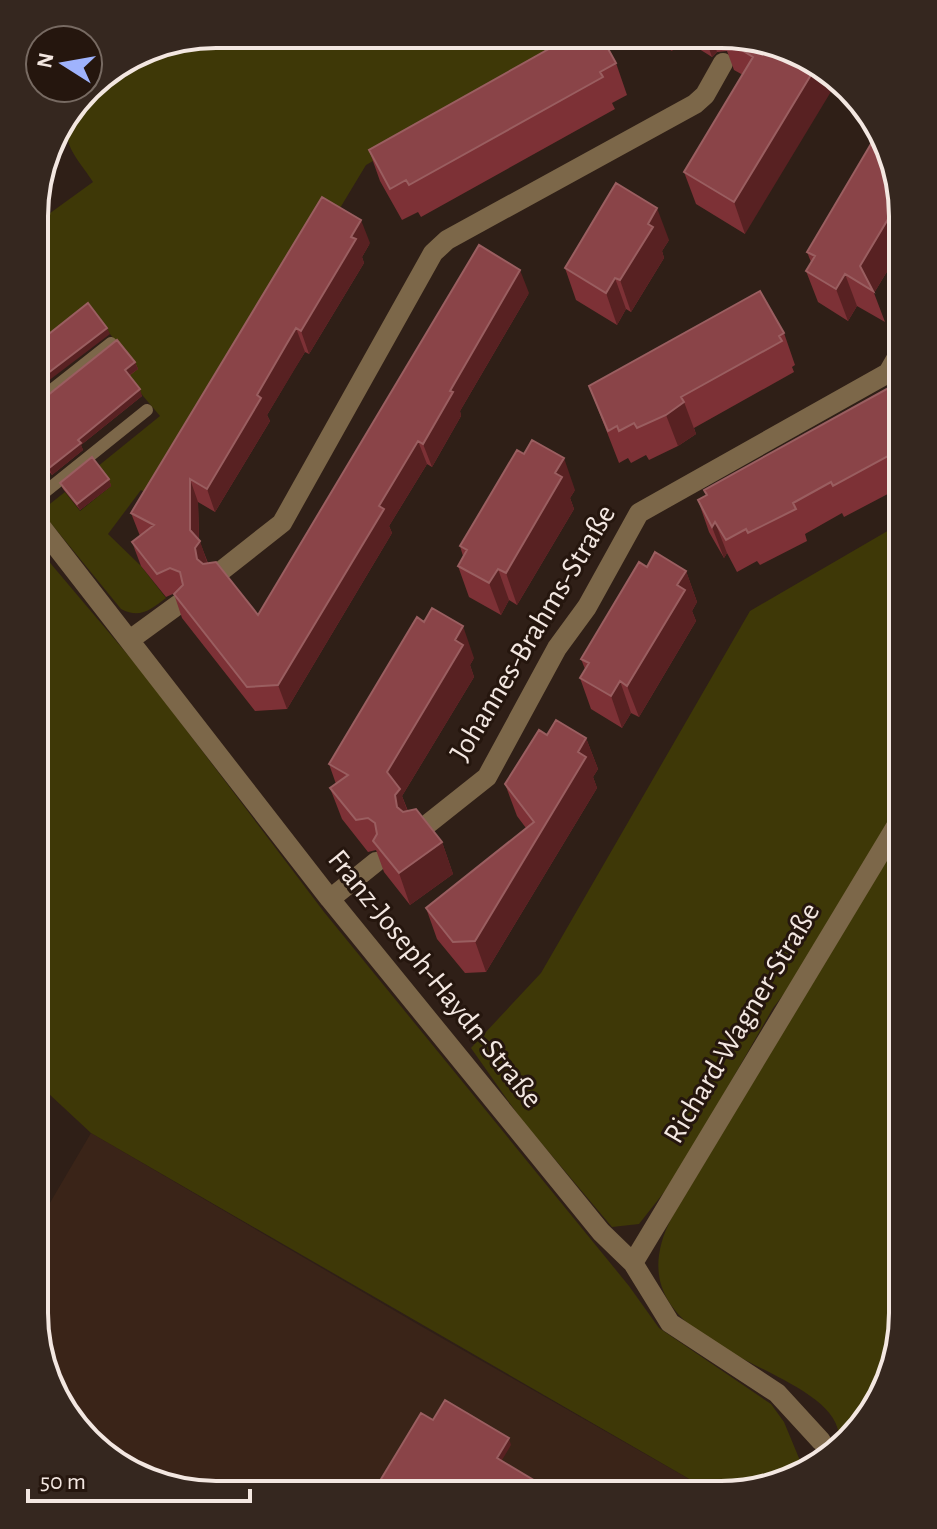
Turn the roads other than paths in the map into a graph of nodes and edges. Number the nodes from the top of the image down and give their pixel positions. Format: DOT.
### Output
graph roads {
  1 [pos="723,63"];
  2 [pos="111,343"];
  3 [pos="889,371"];
  4 [pos="48,393"];
  5 [pos="147,410"];
  6 [pos="48,490"];
  7 [pos="48,535"];
  8 [pos="216,575"];
  9 [pos="179,604"];
  10 [pos="131,639"];
  11 [pos="419,831"];
  12 [pos="889,838"];
  13 [pos="376,862"];
  14 [pos="330,899"];
  15 [pos="633,1263"];
  16 [pos="821,1441"];
  1 -- 8 [label="street"];
  2 -- 4 [label="lane"];
  3 -- 11 [label="street, Johannes-Brahms-Straße"];
  5 -- 6 [label="lane"];
  7 -- 10 [label="street, Franz-Joseph-Haydn-Straße"];
  9 -- 10 [label="street"];
  10 -- 14 [label="street, Franz-Joseph-Haydn-Straße"];
  12 -- 15 [label="street, Richard-Wagner-Straße"];
  13 -- 14 [label="street"];
  14 -- 15 [label="street, Franz-Joseph-Haydn-Straße"];
  15 -- 16 [label="street, Franz-Joseph-Haydn-Straße"];
}
